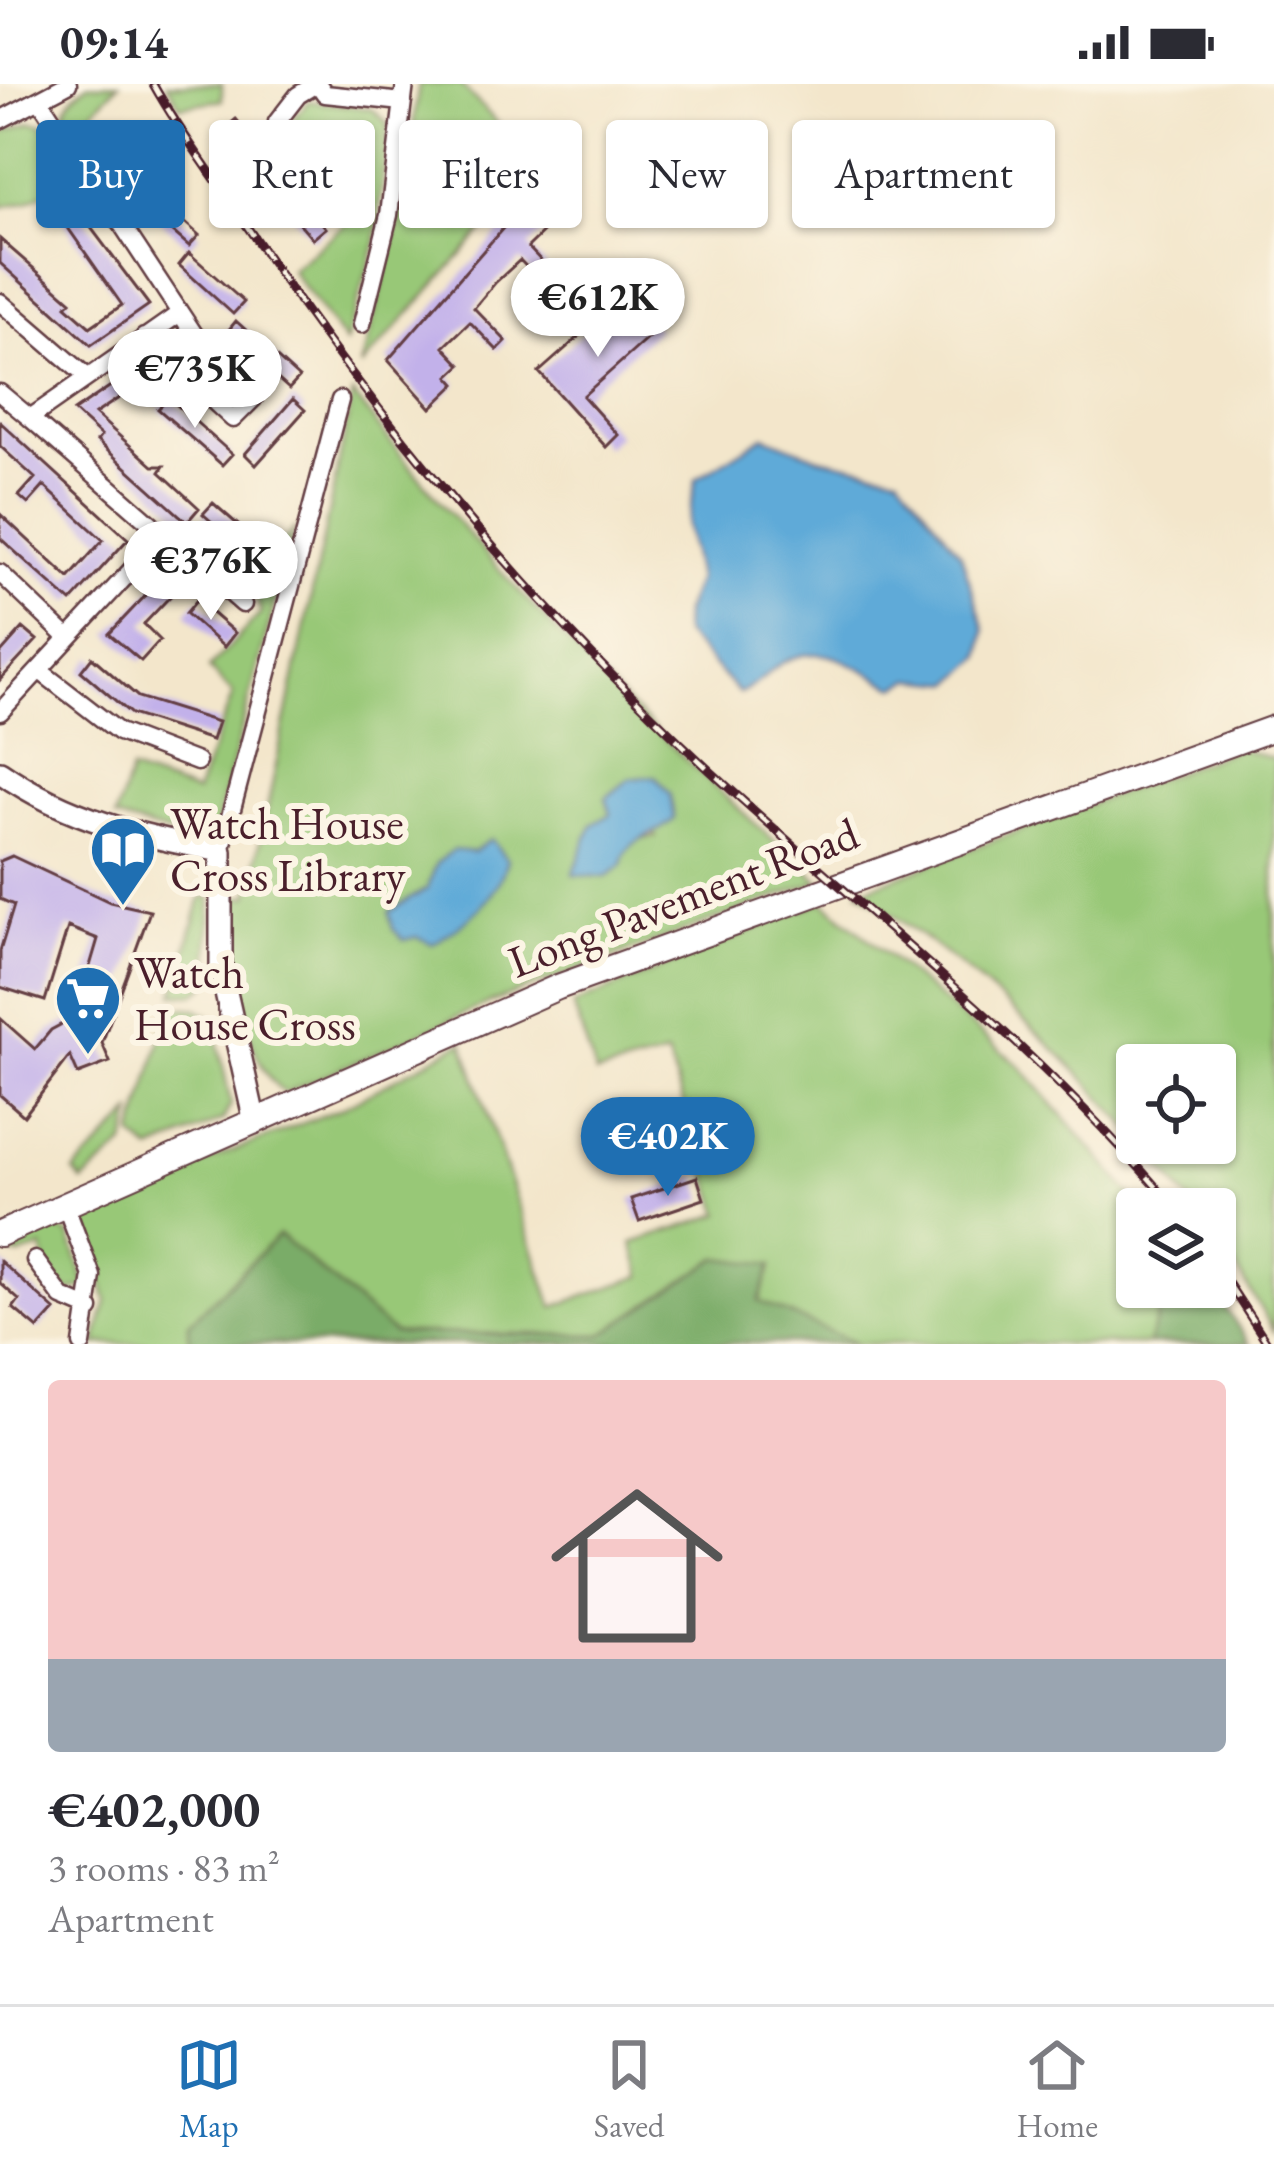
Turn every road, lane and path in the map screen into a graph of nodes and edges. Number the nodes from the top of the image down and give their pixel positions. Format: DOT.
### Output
graph roads {
  1 [pos="68,84"];
  2 [pos="317,84"];
  3 [pos="404,93"];
  4 [pos="41,102"];
  5 [pos="0,120"];
  6 [pos="279,120"];
  7 [pos="0,302"];
  8 [pos="180,313"];
  9 [pos="362,324"];
  10 [pos="144,338"];
  11 [pos="86,376"];
  12 [pos="0,393"];
  13 [pos="340,400"];
  14 [pos="30,418"];
  15 [pos="163,536"];
  16 [pos="0,574"];
  17 [pos="243,604"];
  18 [pos="68,638"];
  19 [pos="40,671"];
  20 [pos="0,712"];
  21 [pos="1274,728"];
  22 [pos="196,762"];
  23 [pos="0,772"];
  24 [pos="221,851"];
  25 [pos="255,1122"];
  26 [pos="66,1207"];
  27 [pos="0,1234"];
  28 [pos="35,1260"];
  29 [pos="90,1309"];
  30 [pos="82,1344"];
  1 -- 4 [label="street"];
  2 -- 3 [label="street"];
  2 -- 6 [label="street"];
  3 -- 9 [label="street"];
  4 -- 5 [label="street"];
  4 -- 8 [label="street"];
  7 -- 11 [label="street"];
  8 -- 10 [label="street"];
  8 -- 10 [label="street"];
  10 -- 11 [label="street"];
  11 -- 14 [label="street"];
  12 -- 14 [label="street"];
  13 -- 24 [label="street"];
  14 -- 15 [label="street"];
  15 -- 17 [label="street"];
  15 -- 18 [label="street"];
  16 -- 18 [label="street"];
  18 -- 19 [label="street"];
  19 -- 20 [label="street"];
  19 -- 22 [label="street"];
  21 -- 25 [label="main road, Long Pavement Road"];
  23 -- 24 [label="street"];
  24 -- 25 [label="street"];
  25 -- 26 [label="main road, Long Pavement Road"];
  26 -- 27 [label="main road, Long Pavement Road"];
  26 -- 29 [label="street"];
  28 -- 29 [label="street"];
  29 -- 30 [label="street"];
}
